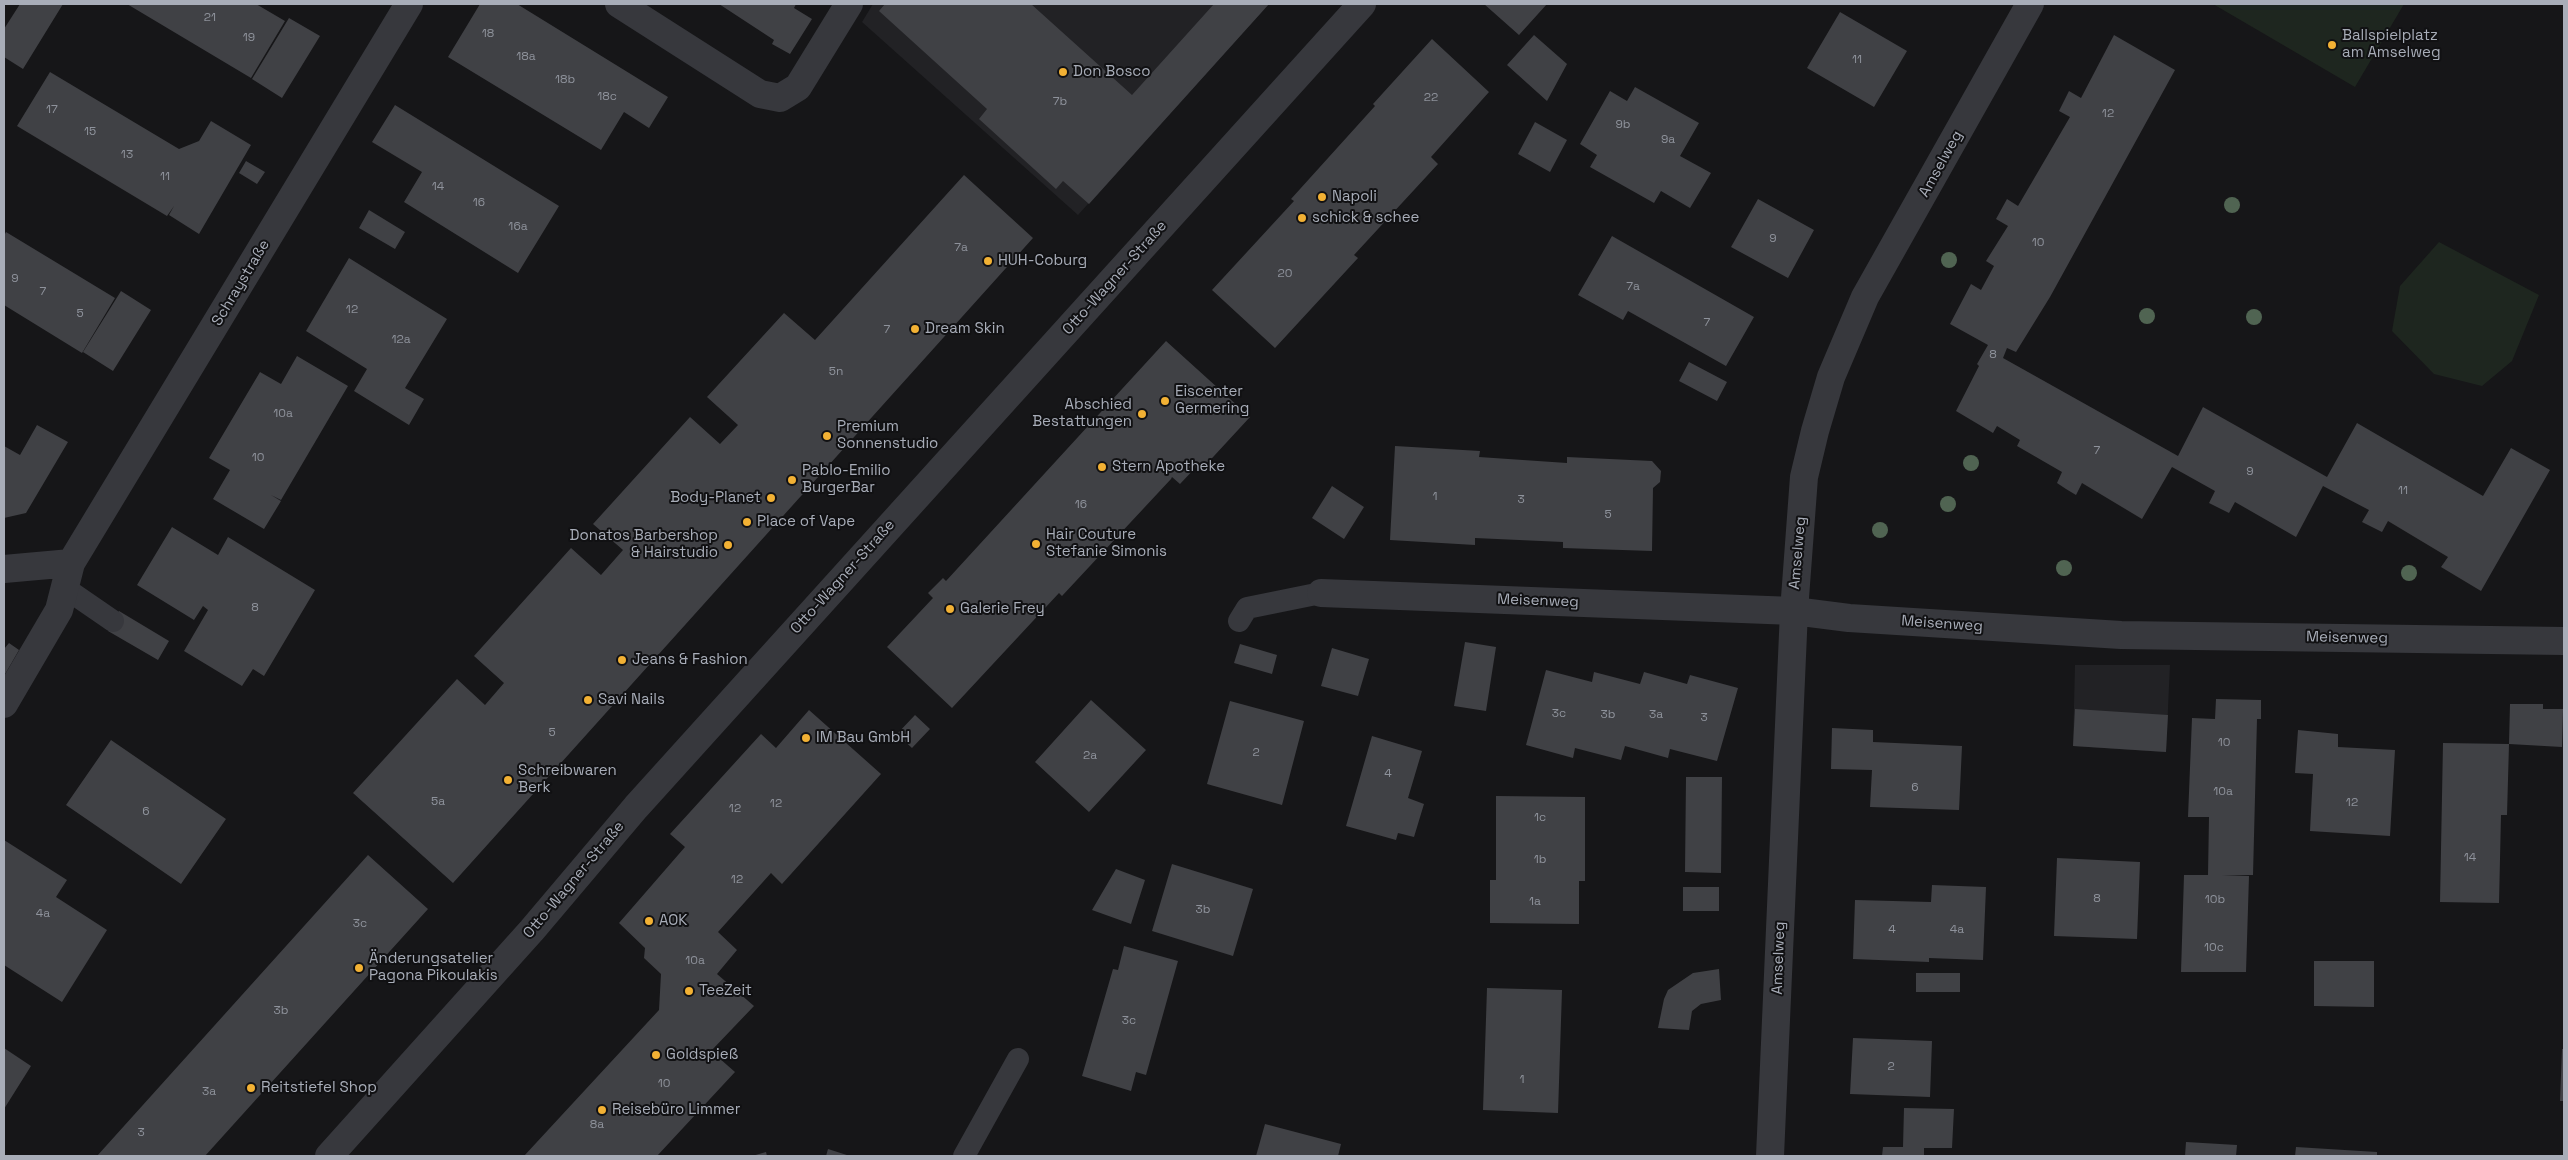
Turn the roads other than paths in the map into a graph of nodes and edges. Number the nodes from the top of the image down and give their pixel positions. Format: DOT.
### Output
graph roads {
  1 [pos="410,4"];
  2 [pos="619,4"];
  3 [pos="850,4"];
  4 [pos="1362,4"];
  5 [pos="2030,4"];
  6 [pos="4,570"];
  7 [pos="66,581"];
  8 [pos="1321,593"];
  9 [pos="1794,611"];
  10 [pos="113,621"];
  11 [pos="1239,621"];
  12 [pos="2564,641"];
  13 [pos="4,704"];
  14 [pos="1018,1059"];
  15 [pos="329,1156"];
  16 [pos="964,1156"];
  17 [pos="1770,1156"];
  1 -- 7 [label="street, Schraystraße"];
  2 -- 3 [label="street"];
  4 -- 15 [label="street, Otto-Wagner-Straße"];
  5 -- 9 [label="street, Amselweg"];
  6 -- 7 [label="street"];
  7 -- 10 [label="lane"];
  7 -- 13 [label="street, Schraystraße"];
  8 -- 9 [label="street, Meisenweg"];
  8 -- 11 [label="lane"];
  9 -- 12 [label="street, Meisenweg"];
  9 -- 17 [label="street, Amselweg"];
  14 -- 16 [label="lane"];
}
